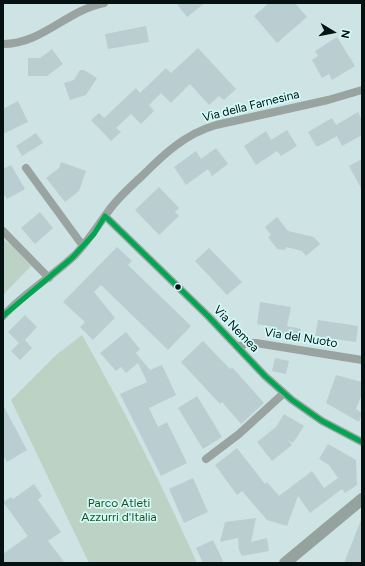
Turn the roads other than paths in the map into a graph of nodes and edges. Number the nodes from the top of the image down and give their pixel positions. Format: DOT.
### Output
graph roads {
  1 [pos="104,3"];
  2 [pos="3,44"];
  3 [pos="362,90"];
  4 [pos="26,168"];
  5 [pos="105,216"];
  6 [pos="3,231"];
  7 [pos="83,246"];
  8 [pos="49,278"];
  9 [pos="3,316"];
  10 [pos="238,347"];
  11 [pos="362,360"];
  12 [pos="284,393"];
  13 [pos="362,442"];
  14 [pos="206,459"];
  15 [pos="362,499"];
  16 [pos="285,563"];
  1 -- 2 [label="street"];
  3 -- 5 [label="street, Via della Farnesina"];
  4 -- 7 [label="street"];
  5 -- 7 [label="street, Via della Farnesina"];
  5 -- 10 [label="street, Via Nemea"];
  6 -- 8 [label="street"];
  7 -- 8 [label="street, Via della Farnesina"];
  8 -- 9 [label="street"];
  10 -- 11 [label="street, Via del Nuoto"];
  10 -- 12 [label="street, Via Nemea"];
  12 -- 13 [label="street, Via Nemea"];
  12 -- 14 [label="street"];
  15 -- 16 [label="street"];
}
